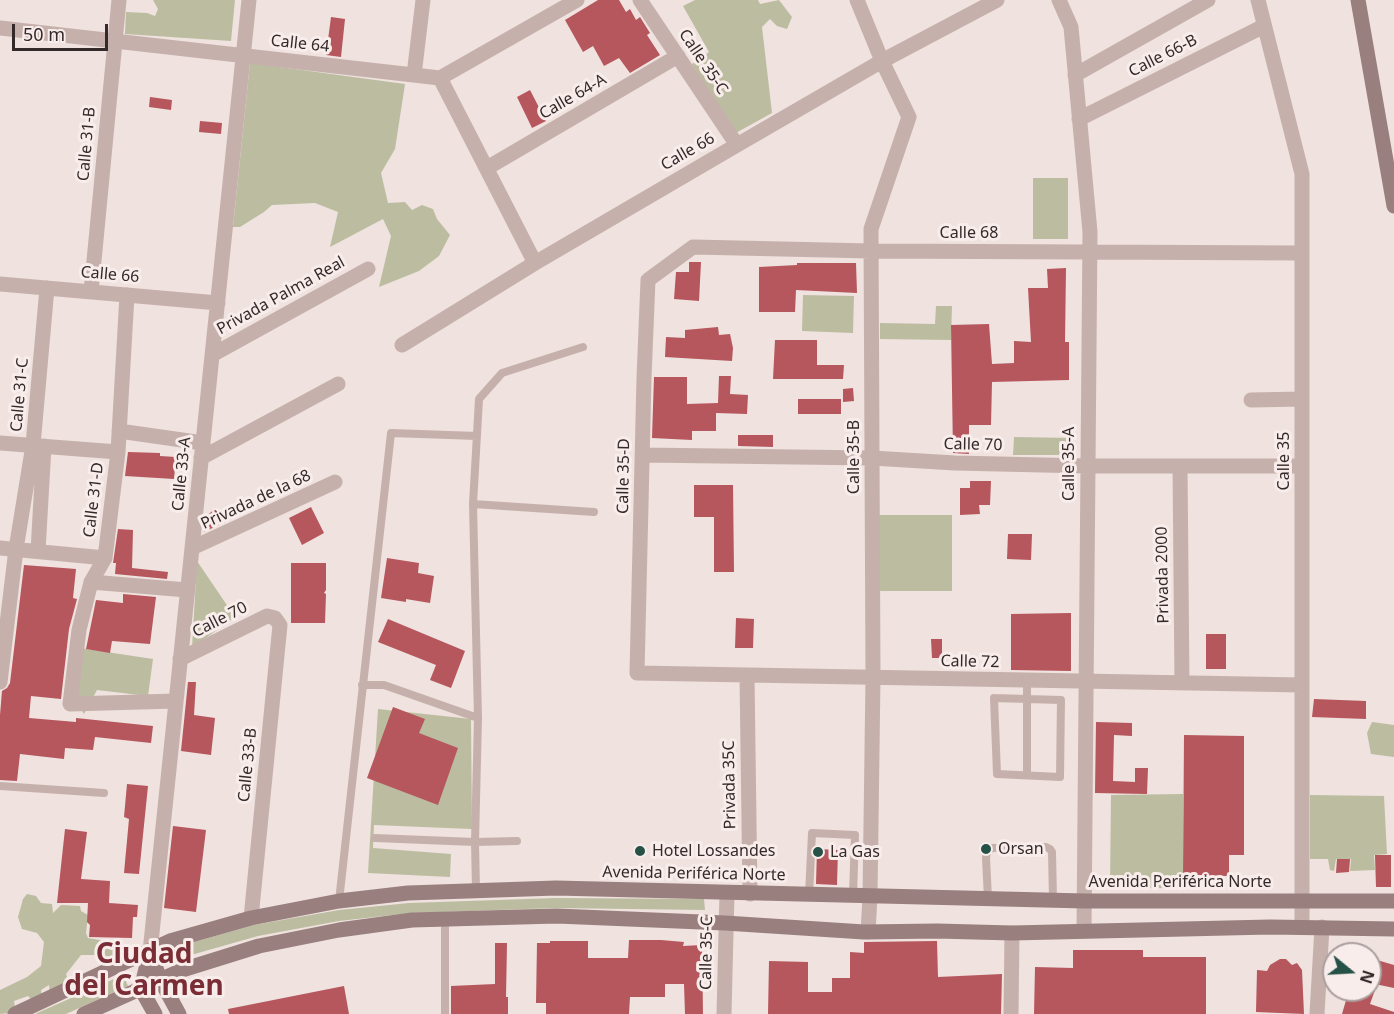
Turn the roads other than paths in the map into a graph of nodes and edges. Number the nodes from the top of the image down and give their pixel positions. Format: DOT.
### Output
graph roads {
  1 [pos="119,0"];
  2 [pos="249,0"];
  3 [pos="423,0"];
  4 [pos="577,0"];
  5 [pos="640,0"];
  6 [pos="857,0"];
  7 [pos="997,0"];
  8 [pos="1059,0"];
  9 [pos="1208,0"];
  10 [pos="1258,0"];
  11 [pos="1358,0"];
  12 [pos="1264,26"];
  13 [pos="0,28"];
  14 [pos="115,41"];
  15 [pos="243,56"];
  16 [pos="678,56"];
  17 [pos="882,61"];
  18 [pos="414,75"];
  19 [pos="1075,75"];
  20 [pos="440,78"];
  21 [pos="1079,119"];
  22 [pos="736,145"];
  23 [pos="487,168"];
  24 [pos="1393,196"];
  25 [pos="871,251"];
  26 [pos="1089,252"];
  27 [pos="1301,253"];
  28 [pos="535,263"];
  29 [pos="368,269"];
  30 [pos="648,280"];
  31 [pos="0,284"];
  32 [pos="47,288"];
  33 [pos="91,292"];
  34 [pos="127,295"];
  35 [pos="218,303"];
  36 [pos="402,345"];
  37 [pos="583,347"];
  38 [pos="212,355"];
  39 [pos="338,384"];
  40 [pos="1251,399"];
  41 [pos="1302,399"];
  42 [pos="119,431"];
  43 [pos="477,436"];
  44 [pos="0,443"];
  45 [pos="39,446"];
  46 [pos="202,450"];
  47 [pos="118,452"];
  48 [pos="643,455"];
  49 [pos="872,458"];
  50 [pos="1087,465"];
  51 [pos="1180,466"];
  52 [pos="1302,466"];
  53 [pos="335,482"];
  54 [pos="473,504"];
  55 [pos="594,512"];
  56 [pos="0,548"];
  57 [pos="192,548"];
  58 [pos="16,549"];
  59 [pos="38,551"];
  60 [pos="105,558"];
  61 [pos="91,582"];
  62 [pos="188,590"];
  63 [pos="275,618"];
  64 [pos="180,659"];
  65 [pos="637,673"];
  66 [pos="747,676"];
  67 [pos="873,677"];
  68 [pos="1027,681"];
  69 [pos="0,682"];
  70 [pos="1087,682"];
  71 [pos="1182,683"];
  72 [pos="362,685"];
  73 [pos="1302,685"];
  74 [pos="1027,699"];
  75 [pos="176,700"];
  76 [pos="478,718"];
  77 [pos="1027,775"];
  78 [pos="0,786"];
  79 [pos="104,793"];
  80 [pos="375,838"];
  81 [pos="517,841"];
  82 [pos="475,842"];
  83 [pos="476,890"];
  84 [pos="726,893"];
  85 [pos="750,894"];
  86 [pos="809,895"];
  87 [pos="853,896"];
  88 [pos="870,897"];
  89 [pos="987,899"];
  90 [pos="1053,900"];
  91 [pos="1303,900"];
  92 [pos="339,901"];
  93 [pos="1085,901"];
  94 [pos="1394,901"];
  95 [pos="251,918"];
  96 [pos="445,919"];
  97 [pos="725,923"];
  98 [pos="1302,927"];
  99 [pos="1322,927"];
  100 [pos="1394,929"];
  101 [pos="1084,931"];
  102 [pos="868,932"];
  103 [pos="1012,933"];
  104 [pos="150,952"];
  105 [pos="160,979"];
  106 [pos="141,989"];
  107 [pos="15,1014"];
  108 [pos="84,1014"];
  109 [pos="155,1014"];
  110 [pos="179,1014"];
  111 [pos="446,1014"];
  112 [pos="724,1014"];
  113 [pos="1011,1014"];
  114 [pos="1317,1014"];
  1 -- 14 [label="street, Calle 31-B"];
  2 -- 15 [label="street, Calle 33-A"];
  3 -- 18 [label="street"];
  4 -- 20 [label="street"];
  5 -- 16 [label="street, Calle 35-C"];
  6 -- 17 [label="street, Calle 35-B"];
  7 -- 17 [label="street, Calle 66"];
  8 -- 19 [label="street, Calle 35-A"];
  9 -- 19 [label="street"];
  10 -- 12 [label="street, Calle 35"];
  11 -- 24 [label="main road"];
  12 -- 21 [label="street, Calle 66-B"];
  12 -- 27 [label="street, Calle 35"];
  13 -- 14 [label="street, Calle 64"];
  14 -- 15 [label="street, Calle 64"];
  14 -- 33 [label="street, Calle 31-B"];
  15 -- 18 [label="street, Calle 64"];
  15 -- 35 [label="street, Calle 33-A"];
  16 -- 22 [label="street, Calle 35-C"];
  16 -- 23 [label="street, Calle 64-A"];
  17 -- 22 [label="street, Calle 66"];
  17 -- 25 [label="street, Calle 35-B"];
  18 -- 20 [label="street, Calle 64"];
  19 -- 21 [label="street, Calle 35-A"];
  20 -- 23 [label="street"];
  21 -- 26 [label="street, Calle 35-A"];
  22 -- 28 [label="street, Calle 66"];
  23 -- 28 [label="street"];
  25 -- 26 [label="street, Calle 68"];
  25 -- 30 [label="street, Calle 68"];
  25 -- 49 [label="street, Calle 35-B"];
  26 -- 27 [label="street, Calle 68"];
  26 -- 50 [label="street, Calle 35-A"];
  27 -- 41 [label="street, Calle 35"];
  28 -- 36 [label="street, Calle 66"];
  29 -- 38 [label="street, Privada Palma Real"];
  30 -- 48 [label="street, Calle 35-D"];
  31 -- 32 [label="street, Calle 66"];
  32 -- 33 [label="street, Calle 66"];
  32 -- 45 [label="street, Calle 31-C"];
  33 -- 34 [label="street, Calle 66"];
  34 -- 35 [label="street, Calle 66"];
  34 -- 42 [label="street, Calle 31-D"];
  35 -- 38 [label="street, Calle 33-A"];
  37 -- 43 [label="lane"];
  38 -- 46 [label="street, Calle 33-A"];
  39 -- 46 [label="street"];
  40 -- 41 [label="street"];
  41 -- 52 [label="street, Calle 35"];
  42 -- 46 [label="street"];
  42 -- 47 [label="street, Calle 31-D"];
  43 -- 54 [label="lane"];
  43 -- 72 [label="lane"];
  44 -- 45 [label="street"];
  45 -- 47 [label="street"];
  45 -- 58 [label="street, Calle 31-C"];
  45 -- 59 [label="street"];
  46 -- 57 [label="street, Calle 33-A"];
  47 -- 60 [label="street, Calle 31-D"];
  48 -- 49 [label="street, Calle 70"];
  48 -- 65 [label="street, Calle 35-D"];
  49 -- 50 [label="street, Calle 70"];
  49 -- 67 [label="street, Calle 35-B"];
  50 -- 51 [label="street, Calle 70"];
  50 -- 70 [label="street, Calle 35-A"];
  51 -- 52 [label="street, Calle 70"];
  51 -- 71 [label="street, Privada 2000"];
  52 -- 73 [label="street, Calle 35"];
  53 -- 57 [label="street, Privada de la 68"];
  54 -- 55 [label="lane"];
  54 -- 76 [label="lane"];
  56 -- 58 [label="street"];
  57 -- 62 [label="street, Calle 33-A"];
  58 -- 59 [label="street"];
  58 -- 69 [label="street, Calle 31-C"];
  59 -- 60 [label="street"];
  60 -- 61 [label="street, Calle 31-D"];
  61 -- 62 [label="street"];
  61 -- 75 [label="street, Calle 31-D"];
  62 -- 64 [label="street, Calle 33-A"];
  63 -- 64 [label="street, Calle 70"];
  63 -- 95 [label="street, Calle 33-B"];
  64 -- 75 [label="street, Calle 33-A"];
  65 -- 66 [label="street, Calle 72"];
  66 -- 67 [label="street, Calle 72"];
  66 -- 85 [label="street, Privada 35C"];
  67 -- 68 [label="street, Calle 72"];
  67 -- 88 [label="street, Calle 35-B"];
  68 -- 70 [label="street, Calle 72"];
  68 -- 74 [label="lane"];
  70 -- 71 [label="street, Calle 72"];
  70 -- 93 [label="street, Calle 35-A"];
  71 -- 73 [label="street, Calle 72"];
  72 -- 76 [label="lane"];
  72 -- 92 [label="lane"];
  73 -- 91 [label="street, Calle 35"];
  74 -- 77 [label="lane"];
  74 -- 77 [label="lane"];
  74 -- 77 [label="lane"];
  75 -- 104 [label="street, Calle 33-A"];
  76 -- 82 [label="lane"];
  78 -- 79 [label="lane"];
  80 -- 82 [label="lane"];
  81 -- 82 [label="lane"];
  82 -- 83 [label="lane"];
  83 -- 84 [label="main road, Avenida Periférica Norte"];
  83 -- 92 [label="main road, Avenida Periférica Norte"];
  84 -- 85 [label="main road, Avenida Periférica Norte"];
  84 -- 97 [label="street, Calle 35-C"];
  85 -- 86 [label="main road, Avenida Periférica Norte"];
  86 -- 87 [label="main road, Avenida Periférica Norte"];
  86 -- 87 [label="lane"];
  87 -- 88 [label="main road, Avenida Periférica Norte"];
  88 -- 89 [label="main road, Avenida Periférica Norte"];
  88 -- 102 [label="street, Calle 35-B"];
  89 -- 90 [label="main road, Avenida Periférica Norte"];
  89 -- 90 [label="lane"];
  90 -- 93 [label="main road, Avenida Periférica Norte"];
  91 -- 93 [label="main road, Avenida Periférica Norte"];
  91 -- 94 [label="main road, Avenida Periférica Norte"];
  91 -- 98 [label="street, Calle 35"];
  92 -- 95 [label="main road, Avenida Periférica Norte"];
  93 -- 101 [label="street, Calle 35-A"];
  95 -- 104 [label="main road, Avenida Periférica Norte"];
  96 -- 97 [label="main road"];
  96 -- 105 [label="main road"];
  96 -- 111 [label="lane"];
  97 -- 102 [label="main road"];
  97 -- 112 [label="street, Calle 35-C"];
  98 -- 99 [label="main road"];
  98 -- 101 [label="main road"];
  99 -- 100 [label="main road"];
  99 -- 114 [label="street"];
  101 -- 103 [label="main road"];
  102 -- 103 [label="main road"];
  103 -- 113 [label="street"];
  104 -- 105 [label="main road"];
  104 -- 106 [label="main road"];
  104 -- 107 [label="main road, Avenida Periférica Norte"];
  105 -- 106 [label="main road"];
  105 -- 110 [label="main road"];
  106 -- 108 [label="main road"];
  106 -- 109 [label="main road"];
}
